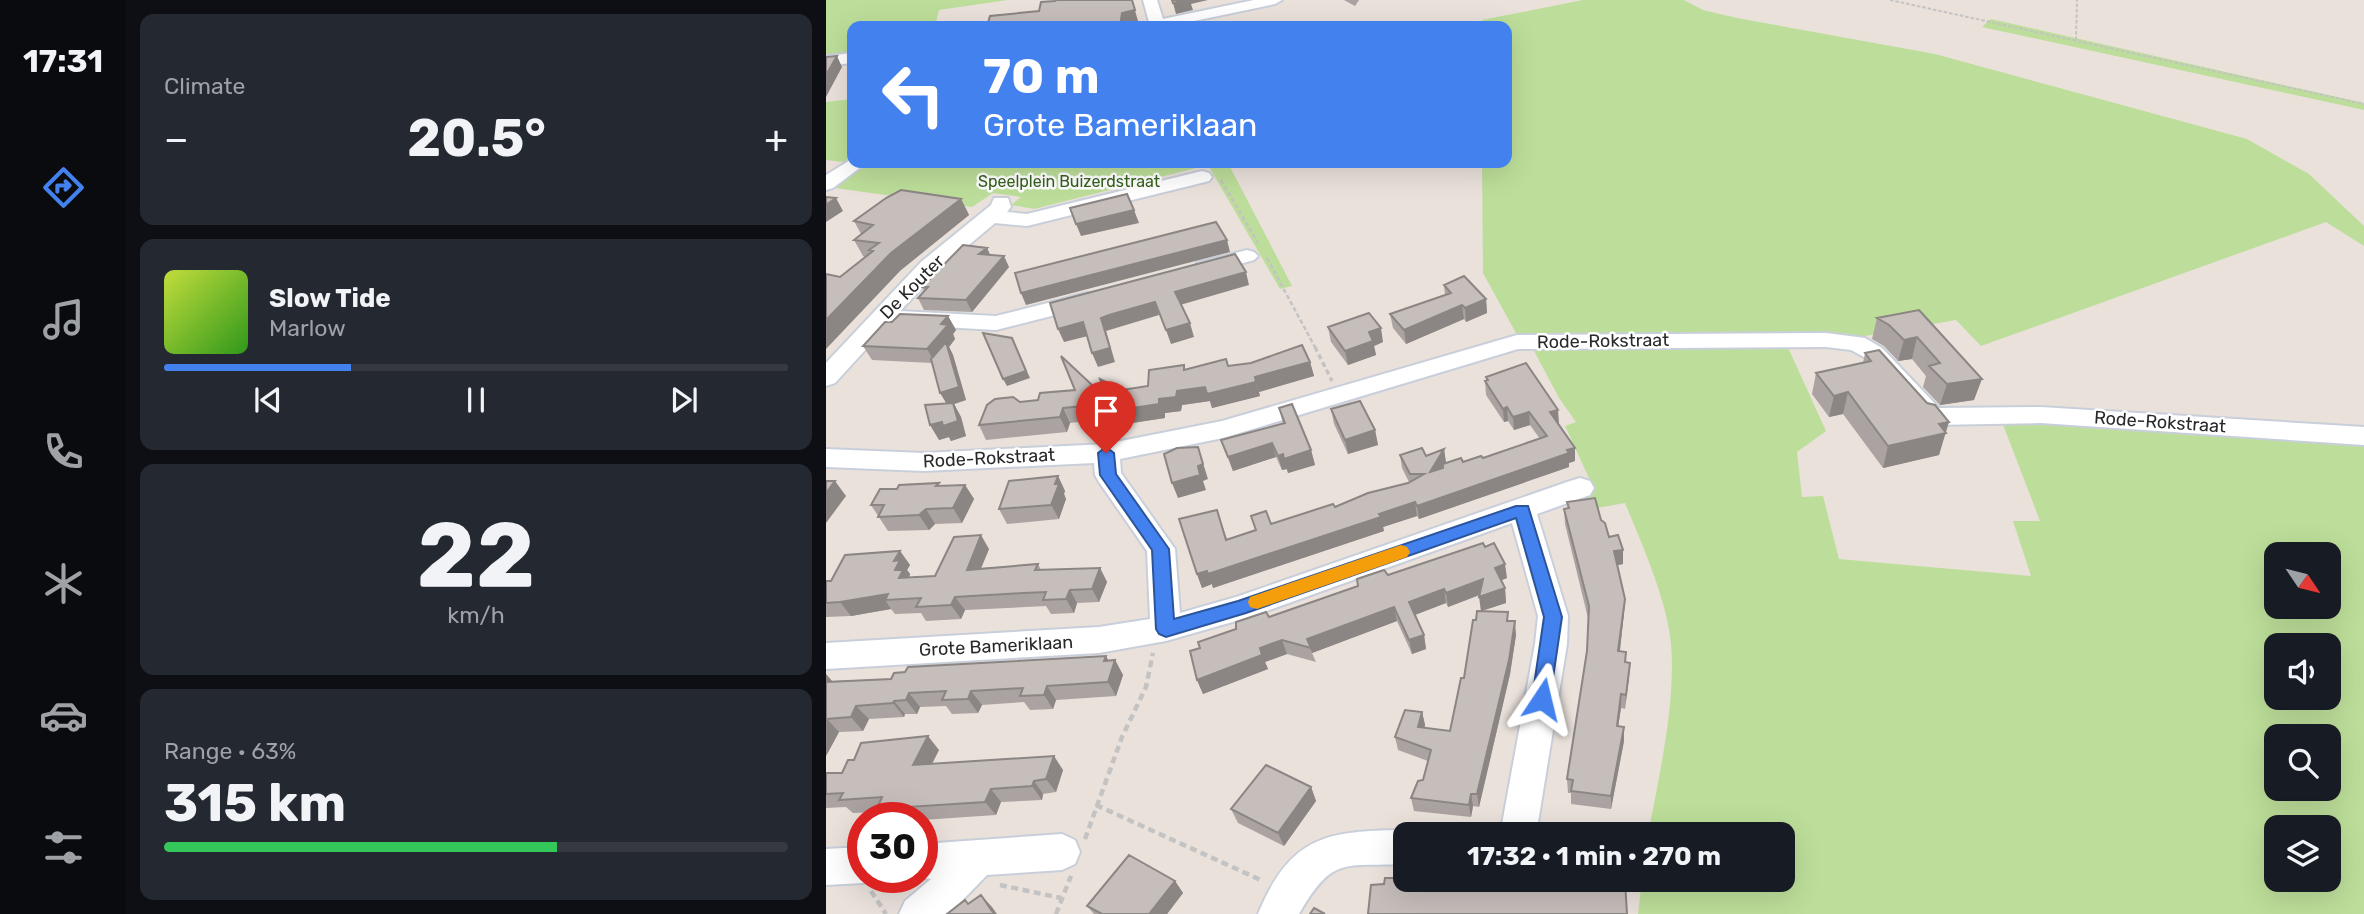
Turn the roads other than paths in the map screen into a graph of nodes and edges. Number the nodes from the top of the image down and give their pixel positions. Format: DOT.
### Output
graph roads {
  1 [pos="1150,0"];
  2 [pos="1275,0"];
  3 [pos="1152,21"];
  4 [pos="1176,21"];
  5 [pos="847,59"];
  6 [pos="826,61"];
  7 [pos="850,168"];
  8 [pos="1210,175"];
  9 [pos="826,184"];
  10 [pos="1247,256"];
  11 [pos="1180,275"];
  12 [pos="1112,293"];
  13 [pos="882,317"];
  14 [pos="826,378"];
  15 [pos="2364,436"];
  16 [pos="1106,453"];
  17 [pos="826,458"];
  18 [pos="1580,488"];
  19 [pos="1522,510"];
  20 [pos="1162,630"];
  21 [pos="826,656"];
  22 [pos="1520,822"];
  23 [pos="1393,848"];
  24 [pos="1074,852"];
  25 [pos="938,864"];
  26 [pos="847,866"];
  27 [pos="826,867"];
  28 [pos="969,867"];
  29 [pos="1284,904"];
  30 [pos="918,914"];
  1 -- 3 [label="street"];
  2 -- 4 [label="street"];
  5 -- 6 [label="street"];
  7 -- 9 [label="street"];
  8 -- 13 [label="street, De Kouter"];
  10 -- 11 [label="street"];
  12 -- 13 [label="street"];
  13 -- 14 [label="street, De Kouter"];
  15 -- 16 [label="street, Rode-Rokstraat"];
  16 -- 17 [label="street, Rode-Rokstraat"];
  16 -- 20 [label="street"];
  18 -- 19 [label="street, Grote Bameriklaan"];
  19 -- 20 [label="street, Grote Bameriklaan"];
  19 -- 22 [label="street"];
  20 -- 21 [label="street, Grote Bameriklaan"];
  23 -- 29 [label="street"];
  24 -- 28 [label="street"];
  25 -- 28 [label="street"];
  26 -- 27 [label="street"];
  28 -- 30 [label="street"];
}
